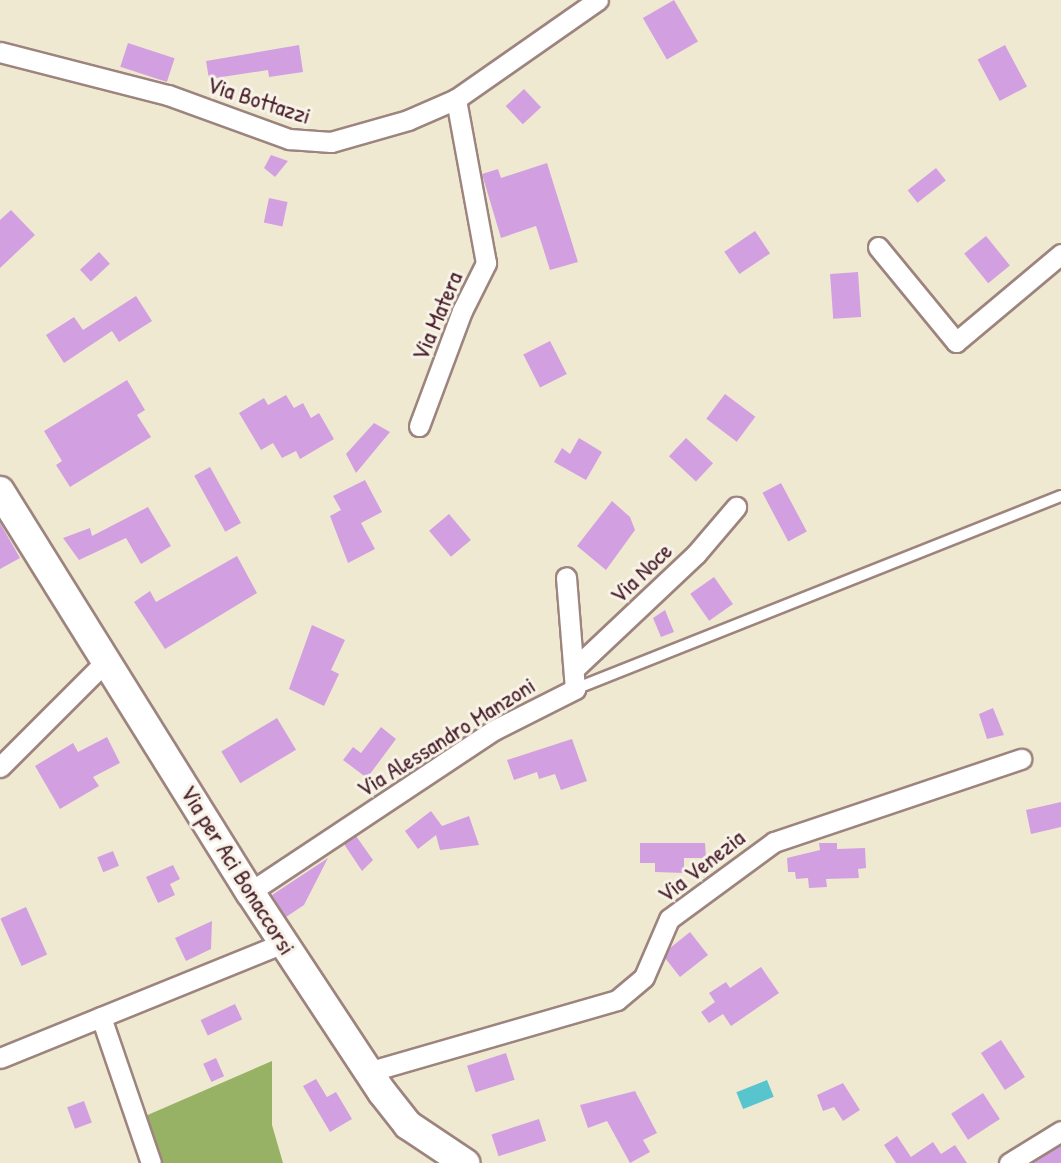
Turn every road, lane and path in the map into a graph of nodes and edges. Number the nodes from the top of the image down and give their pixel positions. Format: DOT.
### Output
graph roads {
  1 [pos="598,0"];
  2 [pos="0,52"];
  3 [pos="456,99"];
  4 [pos="878,247"];
  5 [pos="1061,254"];
  6 [pos="419,426"];
  7 [pos="0,491"];
  8 [pos="1061,496"];
  9 [pos="736,507"];
  10 [pos="566,576"];
  11 [pos="106,661"];
  12 [pos="574,679"];
  13 [pos="1021,759"];
  14 [pos="0,766"];
  15 [pos="250,892"];
  16 [pos="284,943"];
  17 [pos="101,1017"];
  18 [pos="0,1058"];
  19 [pos="368,1072"];
  20 [pos="1061,1131"];
  21 [pos="151,1163"];
  22 [pos="465,1163"];
  23 [pos="1009,1163"];
  1 -- 3 [label="street, Via Bottazzi"];
  2 -- 3 [label="street, Via Bottazzi"];
  3 -- 6 [label="street, Via Matera"];
  4 -- 5 [label="street"];
  7 -- 11 [label="main road, Via per Aci Bonaccorsi"];
  8 -- 12 [label="lane"];
  9 -- 12 [label="street, Via Noce"];
  10 -- 12 [label="street"];
  11 -- 14 [label="street"];
  11 -- 15 [label="main road, Via per Aci Bonaccorsi"];
  12 -- 15 [label="street, Via Alessandro Manzoni"];
  13 -- 19 [label="street, Via Venezia"];
  15 -- 16 [label="main road, Via per Aci Bonaccorsi"];
  16 -- 17 [label="street"];
  16 -- 19 [label="main road, Via per Aci Bonaccorsi"];
  17 -- 18 [label="street"];
  17 -- 21 [label="street"];
  19 -- 22 [label="main road, Via per Aci Bonaccorsi"];
  20 -- 23 [label="street"];
}
